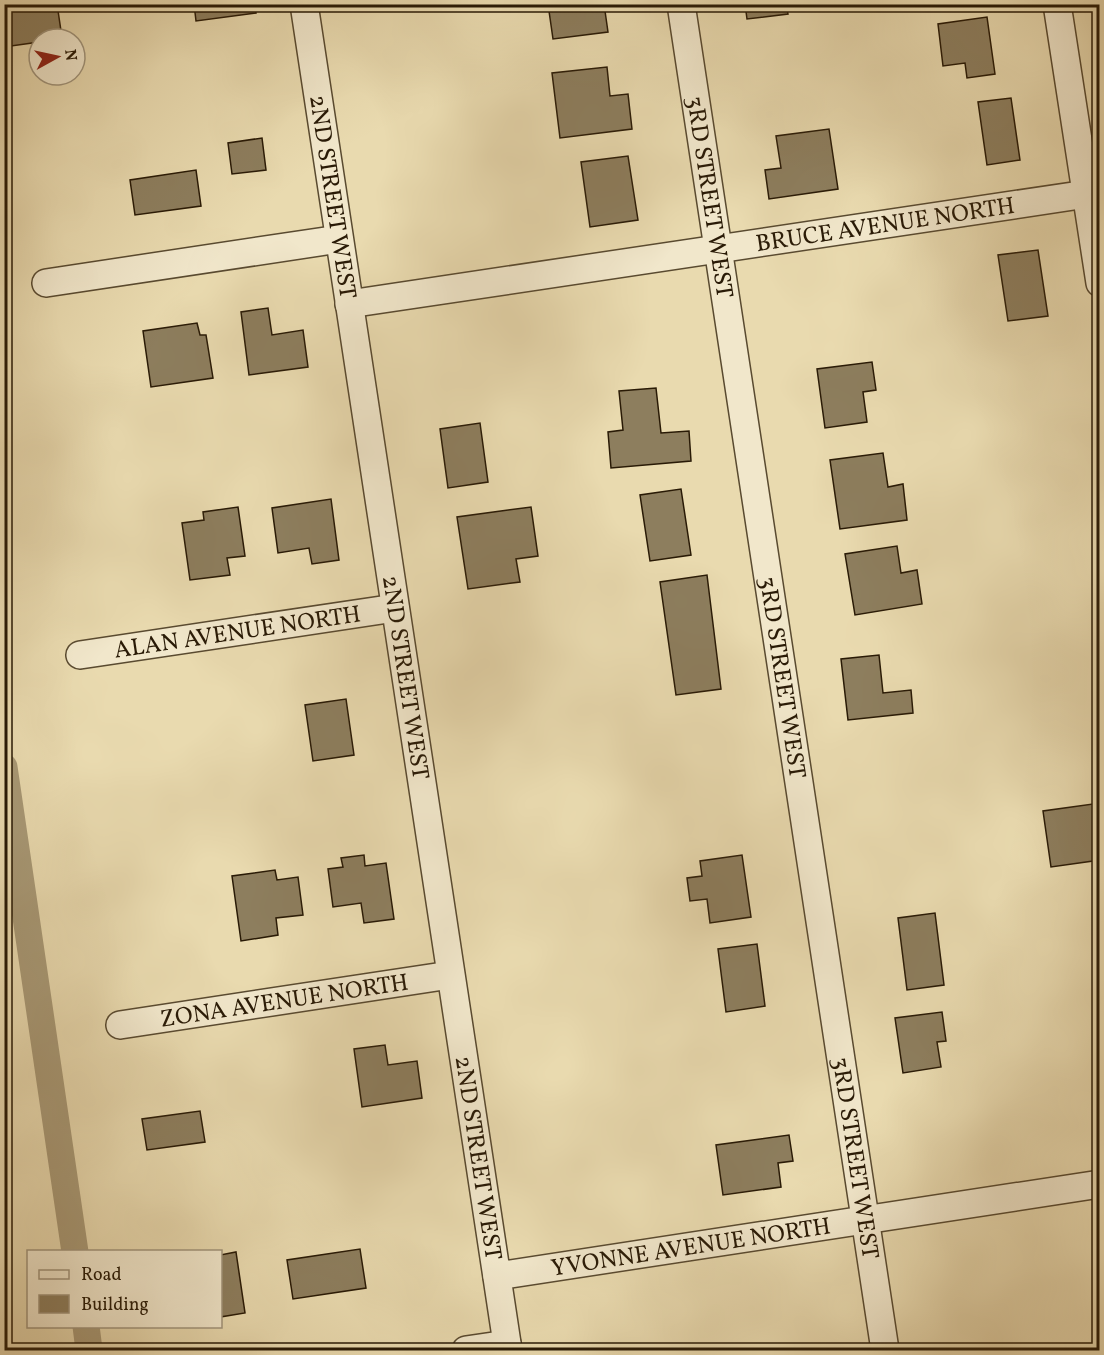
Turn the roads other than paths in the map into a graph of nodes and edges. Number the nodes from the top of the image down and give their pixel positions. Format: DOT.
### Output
graph roads {
  1 [pos="304,4"];
  2 [pos="681,4"];
  3 [pos="1057,4"];
  4 [pos="1093,193"];
  5 [pos="339,239"];
  6 [pos="718,251"];
  7 [pos="46,283"];
  8 [pos="1100,283"];
  9 [pos="349,304"];
  10 [pos="395,608"];
  11 [pos="80,656"];
  12 [pos="450,975"];
  13 [pos="120,1025"];
  14 [pos="1100,1184"];
  15 [pos="865,1220"];
  16 [pos="496,1276"];
  17 [pos="507,1347"];
  18 [pos="466,1350"];
  19 [pos="885,1350"];
  1 -- 5 [label="street, 2ND STREET WEST"];
  2 -- 6 [label="street, 3RD STREET WEST"];
  3 -- 4 [label="street"];
  4 -- 6 [label="street, BRUCE AVENUE NORTH"];
  4 -- 8 [label="street"];
  5 -- 7 [label="street"];
  5 -- 9 [label="street, 2ND STREET WEST"];
  6 -- 9 [label="street, BRUCE AVENUE NORTH"];
  6 -- 15 [label="street, 3RD STREET WEST"];
  9 -- 10 [label="street, 2ND STREET WEST"];
  10 -- 11 [label="street, ALAN AVENUE NORTH"];
  10 -- 12 [label="street, 2ND STREET WEST"];
  12 -- 13 [label="street, ZONA AVENUE NORTH"];
  12 -- 16 [label="street, 2ND STREET WEST"];
  14 -- 15 [label="street, YVONNE AVENUE NORTH"];
  15 -- 16 [label="street, YVONNE AVENUE NORTH"];
  15 -- 19 [label="street, 3RD STREET WEST"];
  16 -- 17 [label="street, 2ND STREET WEST"];
  17 -- 18 [label="street"];
}
